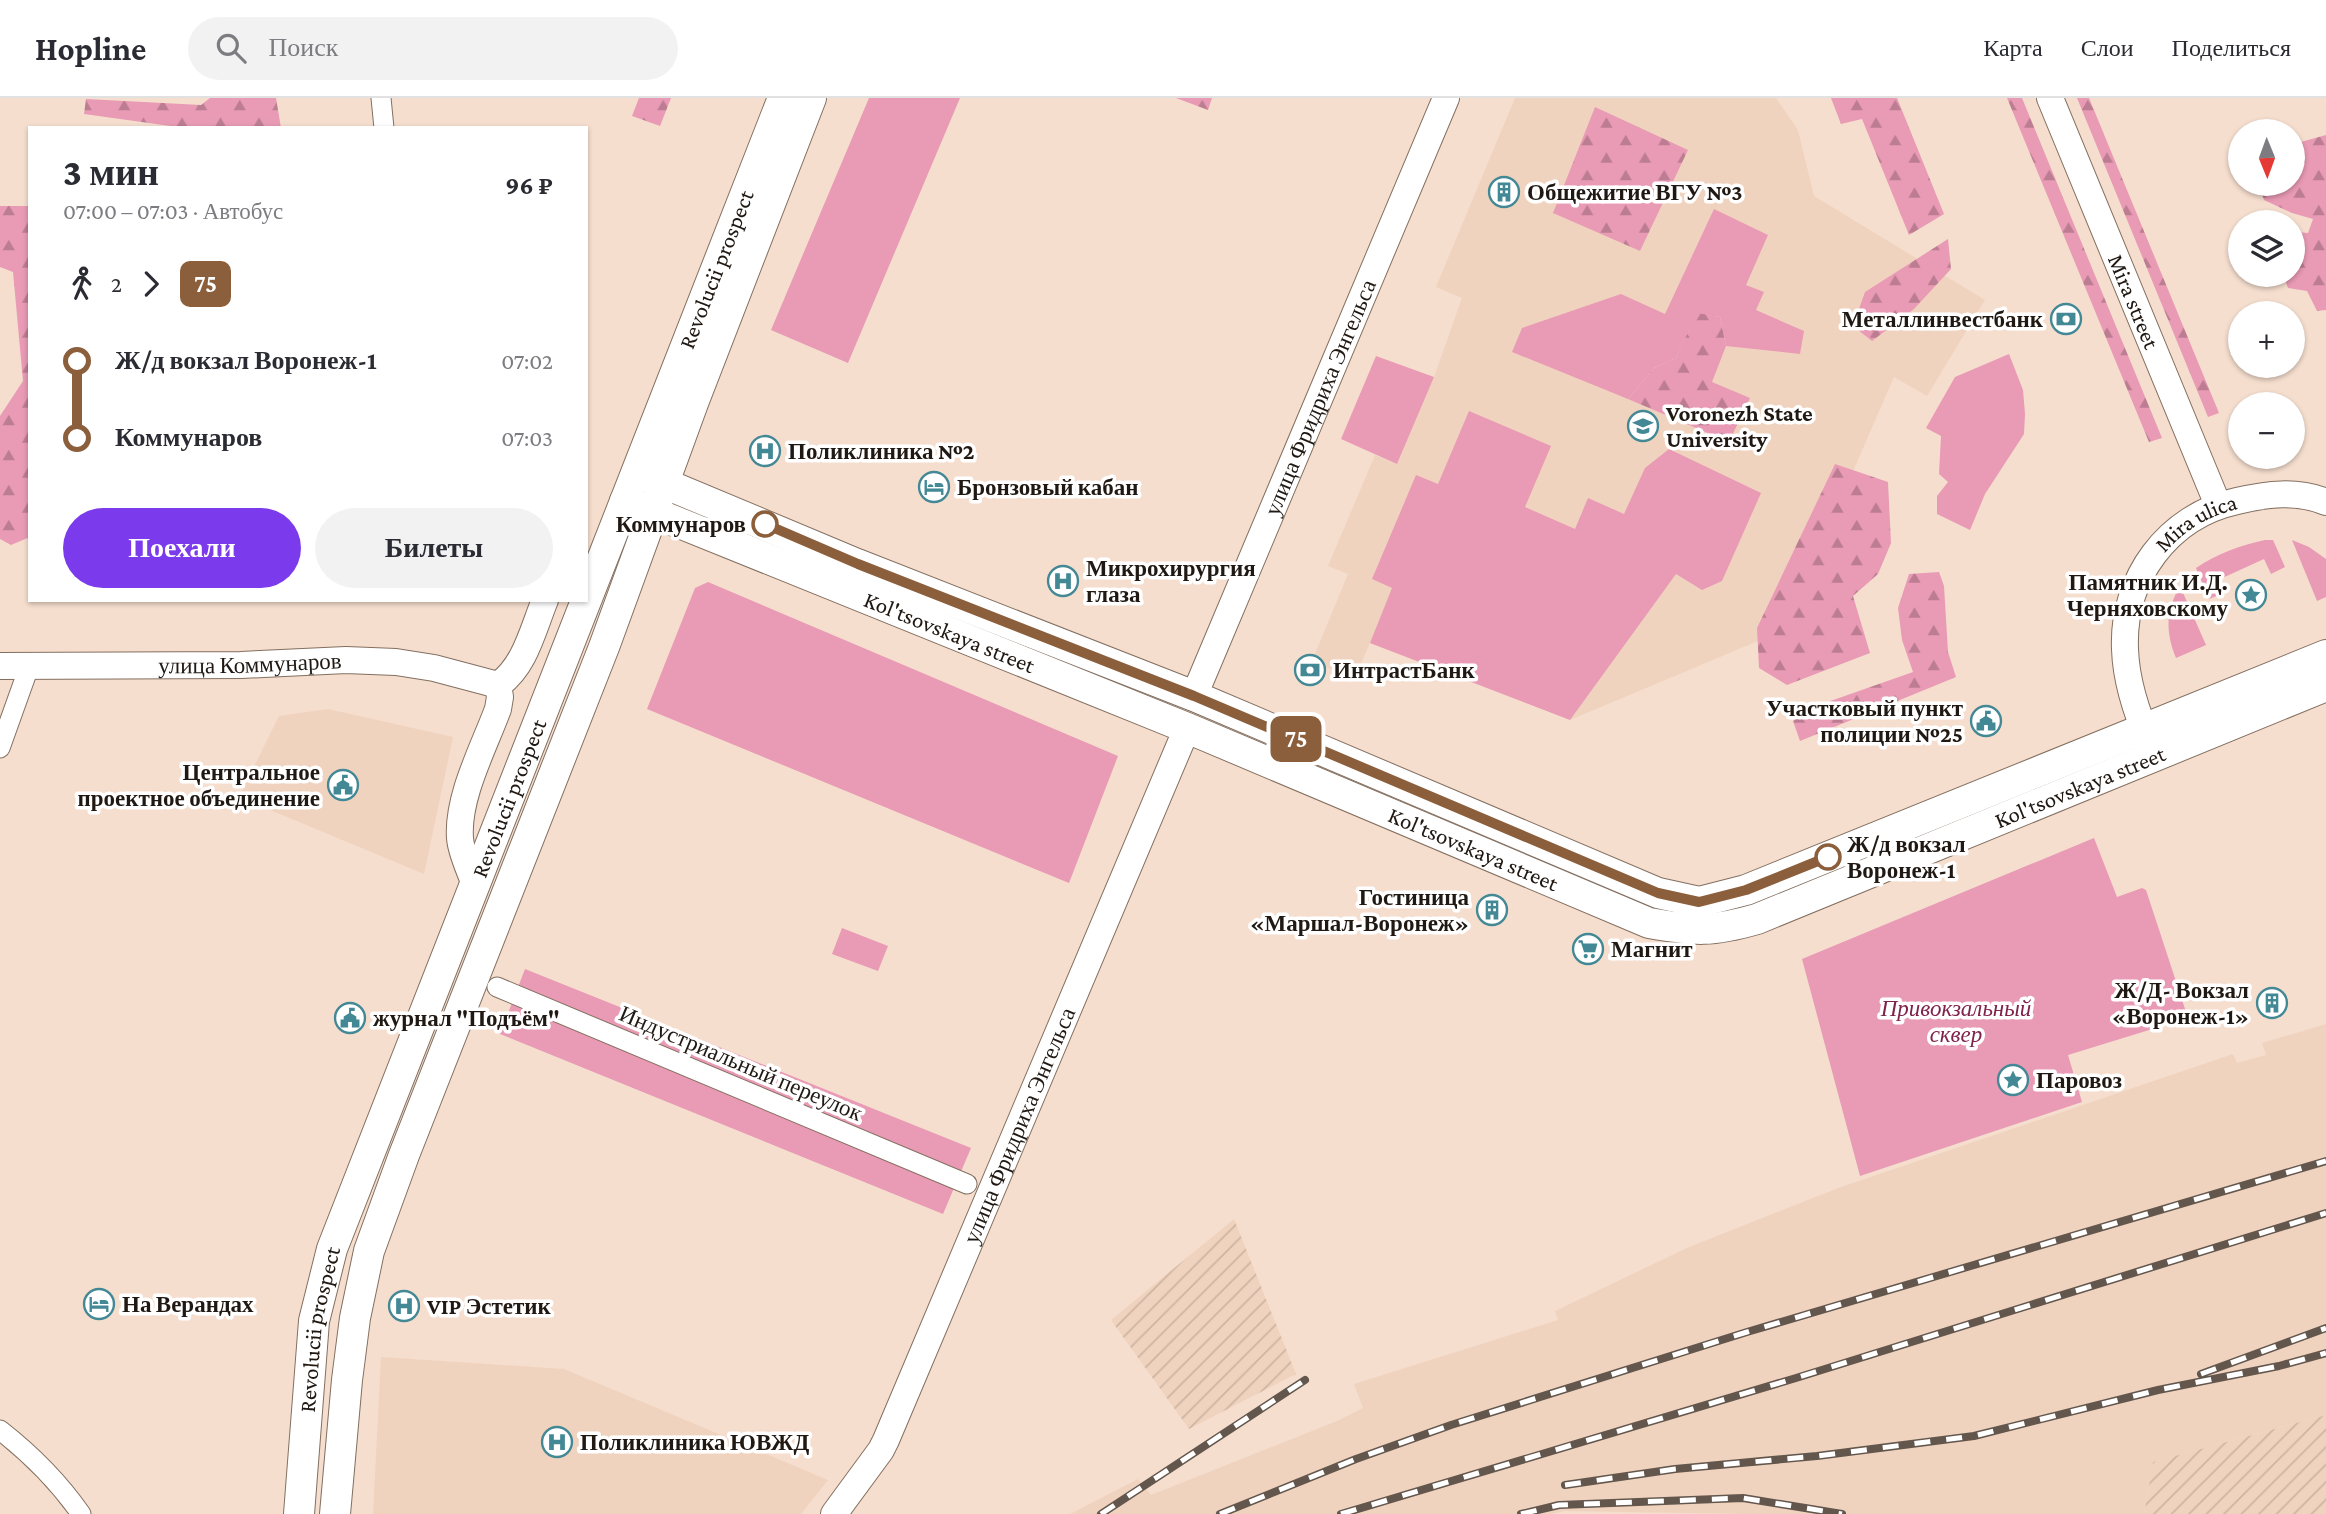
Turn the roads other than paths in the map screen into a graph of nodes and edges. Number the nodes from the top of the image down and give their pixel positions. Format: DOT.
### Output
graph roads {
  1 [pos="381,98"];
  2 [pos="783,98"];
  3 [pos="811,98"];
  4 [pos="1446,98"];
  5 [pos="2050,98"];
  6 [pos="384,126"];
  7 [pos="636,472"];
  8 [pos="664,483"];
  9 [pos="625,501"];
  10 [pos="2326,502"];
  11 [pos="2218,505"];
  12 [pos="653,513"];
  13 [pos="598,546"];
  14 [pos="588,573"];
  15 [pos="544,602"];
  16 [pos="578,602"];
  17 [pos="2326,655"];
  18 [pos="0,666"];
  19 [pos="29,667"];
  20 [pos="498,685"];
  21 [pos="2326,686"];
  22 [pos="1194,696"];
  23 [pos="1187,728"];
  24 [pos="2149,742"];
  25 [pos="0,748"];
  26 [pos="475,884"];
  27 [pos="497,987"];
  28 [pos="967,1184"];
  29 [pos="0,1430"];
  30 [pos="80,1514"];
  31 [pos="299,1514"];
  32 [pos="335,1514"];
  33 [pos="834,1514"];
  1 -- 6 [label="street"];
  2 -- 7 [label="main road, Revolucii prospect"];
  3 -- 8 [label="main road, Revolucii prospect"];
  4 -- 22 [label="street, улица Фридриха Энгельса"];
  5 -- 11 [label="street, Mira street"];
  7 -- 8 [label="main road, Kol'tsovskaya street"];
  7 -- 9 [label="main road, Revolucii prospect"];
  8 -- 12 [label="main road, Revolucii prospect"];
  8 -- 22 [label="main road, Kol'tsovskaya street"];
  9 -- 12 [label="main road, Kol'tsovskaya street"];
  9 -- 13 [label="main road, Revolucii prospect"];
  10 -- 11 [label="street, Mira ulica"];
  11 -- 24 [label="street, Mira ulica"];
  12 -- 23 [label="main road, Kol'tsovskaya street"];
  12 -- 32 [label="main road, Revolucii prospect"];
  13 -- 14 [label="main road, Revolucii prospect"];
  15 -- 20 [label="street"];
  16 -- 26 [label="main road, Revolucii prospect"];
  17 -- 24 [label="main road, Kol'tsovskaya street"];
  18 -- 19 [label="street, улица Коммунаров"];
  19 -- 20 [label="street, улица Коммунаров"];
  19 -- 25 [label="street"];
  20 -- 26 [label="street"];
  21 -- 24 [label="main road, Kol'tsovskaya street"];
  22 -- 23 [label="main road"];
  22 -- 24 [label="main road, Kol'tsovskaya street"];
  23 -- 24 [label="main road, Kol'tsovskaya street"];
  23 -- 33 [label="street, улица Фридриха Энгельса"];
  26 -- 31 [label="main road, Revolucii prospect"];
  27 -- 28 [label="street, Индустриальный переулок"];
  29 -- 30 [label="street"];
}
